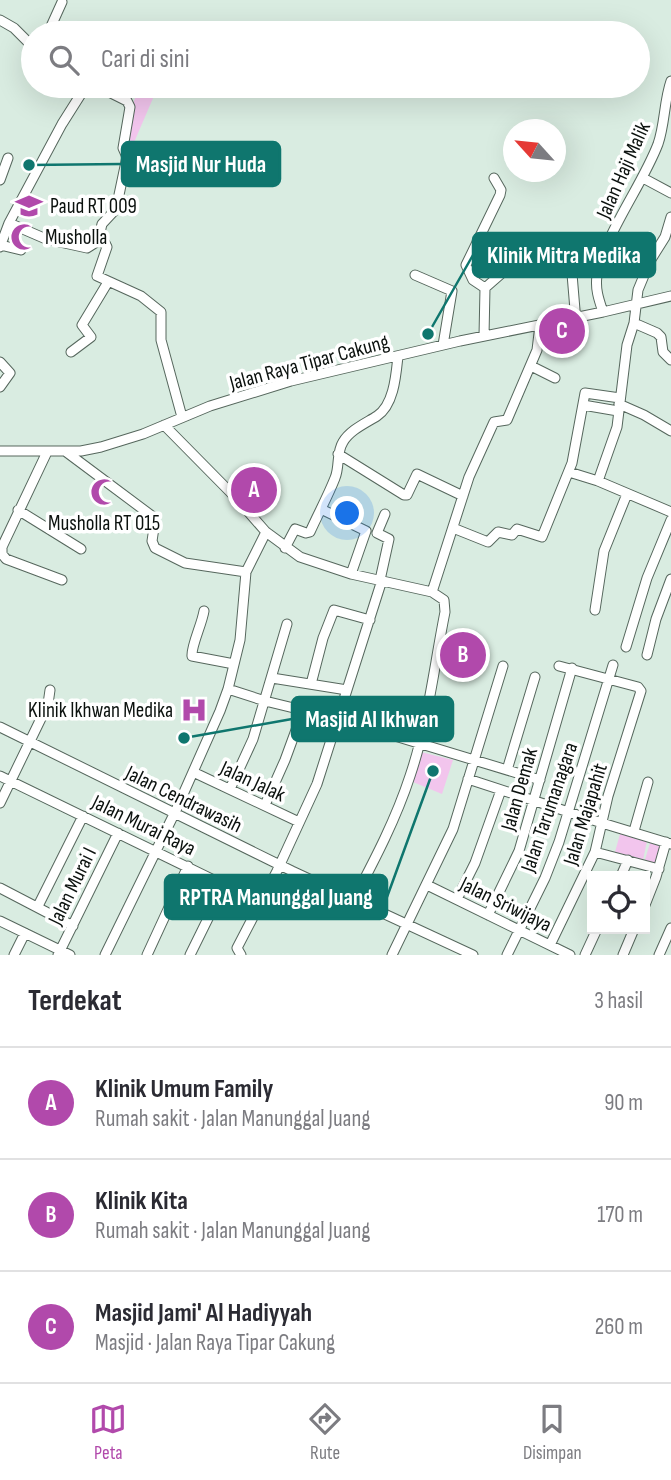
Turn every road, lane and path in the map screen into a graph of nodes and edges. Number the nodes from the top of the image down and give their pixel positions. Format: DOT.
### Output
graph roads {
  1 [pos="62,2"];
  2 [pos="0,20"];
  3 [pos="53,21"];
  4 [pos="21,35"];
  5 [pos="670,84"];
  6 [pos="78,98"];
  7 [pos="119,98"];
  8 [pos="8,158"];
  9 [pos="494,178"];
  10 [pos="643,178"];
  11 [pos="0,180"];
  12 [pos="671,193"];
  13 [pos="671,216"];
  14 [pos="6,223"];
  15 [pos="534,240"];
  16 [pos="99,241"];
  17 [pos="0,246"];
  18 [pos="21,250"];
  19 [pos="571,262"];
  20 [pos="415,275"];
  21 [pos="108,282"];
  22 [pos="485,288"];
  23 [pos="671,296"];
  24 [pos="636,303"];
  25 [pos="603,312"];
  26 [pos="576,318"];
  27 [pos="634,323"];
  28 [pos="540,326"];
  29 [pos="484,336"];
  30 [pos="443,345"];
  31 [pos="565,349"];
  32 [pos="71,352"];
  33 [pos="398,356"];
  34 [pos="671,360"];
  35 [pos="0,362"];
  36 [pos="531,366"];
  37 [pos="555,378"];
  38 [pos="0,387"];
  39 [pos="619,404"];
  40 [pos="182,417"];
  41 [pos="164,425"];
  42 [pos="671,431"];
  43 [pos="10,442"];
  44 [pos="2,451"];
  45 [pos="65,451"];
  46 [pos="47,452"];
  47 [pos="338,454"];
  48 [pos="569,472"];
  49 [pos="598,481"];
  50 [pos="627,494"];
  51 [pos="463,496"];
  52 [pos="321,509"];
  53 [pos="18,510"];
  54 [pos="671,512"];
  55 [pos="385,514"];
  56 [pos="671,520"];
  57 [pos="453,528"];
  58 [pos="266,533"];
  59 [pos="285,548"];
  60 [pos="80,549"];
  61 [pos="246,572"];
  62 [pos="351,573"];
  63 [pos="671,579"];
  64 [pos="62,580"];
  65 [pos="381,580"];
  66 [pos="432,592"];
  67 [pos="595,610"];
  68 [pos="204,611"];
  69 [pos="370,620"];
  70 [pos="287,624"];
  71 [pos="626,647"];
  72 [pos="647,655"];
  73 [pos="234,664"];
  74 [pos="612,665"];
  75 [pos="503,666"];
  76 [pos="559,666"];
  77 [pos="572,668"];
  78 [pos="535,677"];
  79 [pos="272,678"];
  80 [pos="608,678"];
  81 [pos="311,684"];
  82 [pos="228,689"];
  83 [pos="50,690"];
  84 [pos="347,690"];
  85 [pos="265,701"];
  86 [pos="303,711"];
  87 [pos="339,719"];
  88 [pos="0,727"];
  89 [pos="30,742"];
  90 [pos="419,744"];
  91 [pos="475,760"];
  92 [pos="507,770"];
  93 [pos="193,772"];
  94 [pos="0,776"];
  95 [pos="468,779"];
  96 [pos="540,780"];
  97 [pos="10,781"];
  98 [pos="648,782"];
  99 [pos="230,789"];
  100 [pos="501,790"];
  101 [pos="533,801"];
  102 [pos="0,803"];
  103 [pos="265,805"];
  104 [pos="568,812"];
  105 [pos="174,813"];
  106 [pos="83,816"];
  107 [pos="299,822"];
  108 [pos="602,824"];
  109 [pos="634,831"];
  110 [pos="118,833"];
  111 [pos="669,843"];
  112 [pos="156,852"];
  113 [pos="595,852"];
  114 [pos="628,860"];
  115 [pos="280,865"];
  116 [pos="188,866"];
  117 [pos="659,869"];
  118 [pos="623,871"];
  119 [pos="225,884"];
  120 [pos="427,885"];
  121 [pos="1,891"];
  122 [pos="650,892"];
  123 [pos="354,899"];
  124 [pos="457,899"];
  125 [pos="261,903"];
  126 [pos="38,906"];
  127 [pos="488,915"];
  128 [pos="0,921"];
  129 [pos="408,924"];
  130 [pos="73,926"];
  131 [pos="671,928"];
  132 [pos="519,930"];
  133 [pos="25,933"];
  134 [pos="595,934"];
  135 [pos="632,934"];
  136 [pos="550,945"];
  137 [pos="59,952"];
  138 [pos="14,955"];
  139 [pos="70,955"];
  140 [pos="104,955"];
  141 [pos="147,955"];
  142 [pos="190,955"];
  143 [pos="241,955"];
  144 [pos="392,955"];
  145 [pos="473,955"];
  146 [pos="507,955"];
  147 [pos="570,955"];
  148 [pos="585,955"];
  149 [pos="623,955"];
  150 [pos="659,955"];
  1 -- 3 [label="street"];
  2 -- 4 [label="street"];
  5 -- 10 [label="street, Jalan Haji Malik"];
  6 -- 14 [label="street"];
  7 -- 16 [label="street"];
  8 -- 11 [label="street"];
  9 -- 22 [label="street"];
  10 -- 12 [label="street"];
  10 -- 25 [label="street, Jalan Haji Malik"];
  13 -- 24 [label="street"];
  14 -- 16 [label="street"];
  14 -- 17 [label="street"];
  15 -- 22 [label="street"];
  16 -- 21 [label="street"];
  17 -- 18 [label="street"];
  19 -- 26 [label="street"];
  20 -- 30 [label="street"];
  21 -- 32 [label="street"];
  21 -- 40 [label="street"];
  22 -- 29 [label="street"];
  23 -- 24 [label="street, Jalan Raya Tipar Cakung"];
  24 -- 25 [label="street, Jalan Raya Tipar Cakung"];
  24 -- 27 [label="street"];
  25 -- 26 [label="street, Jalan Raya Tipar Cakung"];
  26 -- 28 [label="street, Jalan Raya Tipar Cakung"];
  26 -- 31 [label="street"];
  27 -- 34 [label="street"];
  27 -- 39 [label="street"];
  28 -- 29 [label="street, Jalan Raya Tipar Cakung"];
  28 -- 36 [label="street"];
  29 -- 30 [label="street, Jalan Raya Tipar Cakung"];
  30 -- 33 [label="street, Jalan Raya Tipar Cakung"];
  33 -- 40 [label="street, Jalan Raya Tipar Cakung"];
  33 -- 47 [label="street"];
  35 -- 38 [label="street"];
  36 -- 37 [label="street"];
  36 -- 51 [label="street"];
  39 -- 42 [label="street"];
  39 -- 48 [label="street"];
  39 -- 49 [label="street"];
  40 -- 41 [label="street, Jalan Raya Tipar Cakung"];
  41 -- 45 [label="street, Jalan Raya Tipar Cakung"];
  41 -- 58 [label="street"];
  43 -- 44 [label="street"];
  44 -- 46 [label="street, Jalan Raya Tipar Cakung"];
  45 -- 46 [label="street, Jalan Raya Tipar Cakung"];
  45 -- 61 [label="street"];
  46 -- 53 [label="street"];
  47 -- 51 [label="street"];
  47 -- 52 [label="street"];
  48 -- 49 [label="street"];
  48 -- 57 [label="street"];
  49 -- 50 [label="street"];
  50 -- 54 [label="street"];
  50 -- 67 [label="street"];
  51 -- 57 [label="street"];
  52 -- 59 [label="street"];
  52 -- 62 [label="street"];
  53 -- 60 [label="street"];
  53 -- 64 [label="street"];
  55 -- 65 [label="street"];
  56 -- 71 [label="street"];
  57 -- 66 [label="street"];
  58 -- 59 [label="street"];
  58 -- 61 [label="street"];
  59 -- 62 [label="street"];
  61 -- 73 [label="street"];
  62 -- 65 [label="street"];
  63 -- 72 [label="street"];
  65 -- 66 [label="street"];
  65 -- 69 [label="street"];
  66 -- 90 [label="street"];
  68 -- 73 [label="street"];
  69 -- 81 [label="street"];
  69 -- 84 [label="street"];
  70 -- 79 [label="street"];
  73 -- 82 [label="street"];
  74 -- 80 [label="street, Jalan Tarumanagara"];
  75 -- 91 [label="street"];
  76 -- 77 [label="street"];
  77 -- 80 [label="street"];
  77 -- 96 [label="street, Jalan Demak"];
  78 -- 92 [label="street"];
  79 -- 81 [label="street"];
  79 -- 85 [label="street"];
  80 -- 104 [label="street, Jalan Tarumanagara"];
  80 -- 108 [label="street, Jalan Majapahit"];
  81 -- 84 [label="street"];
  82 -- 85 [label="street"];
  82 -- 93 [label="street"];
  83 -- 89 [label="street"];
  84 -- 87 [label="street"];
  85 -- 86 [label="street"];
  85 -- 99 [label="street"];
  86 -- 87 [label="street"];
  86 -- 103 [label="street"];
  87 -- 90 [label="street"];
  87 -- 107 [label="street"];
  88 -- 89 [label="street, Jalan Cendrawasih"];
  89 -- 97 [label="street"];
  89 -- 105 [label="street, Jalan Cendrawasih"];
  90 -- 91 [label="street"];
  90 -- 123 [label="street"];
  91 -- 92 [label="street"];
  91 -- 95 [label="street"];
  92 -- 96 [label="street"];
  93 -- 99 [label="street, Jalan Jalak"];
  93 -- 105 [label="street"];
  94 -- 97 [label="street, Jalan Murai Raya"];
  95 -- 100 [label="street"];
  95 -- 120 [label="street"];
  96 -- 101 [label="street, Jalan Demak"];
  97 -- 102 [label="street"];
  97 -- 106 [label="street, Jalan Murai Raya"];
  98 -- 109 [label="street"];
  99 -- 103 [label="street, Jalan Jalak"];
  100 -- 101 [label="street"];
  100 -- 124 [label="street"];
  101 -- 104 [label="street"];
  101 -- 127 [label="street, Jalan Demak"];
  103 -- 107 [label="street, Jalan Jalak"];
  104 -- 108 [label="street"];
  104 -- 132 [label="street, Jalan Tarumanagara"];
  105 -- 112 [label="street"];
  105 -- 115 [label="street, Jalan Cendrawasih"];
  106 -- 110 [label="street, Jalan Murai Raya"];
  106 -- 126 [label="street"];
  107 -- 115 [label="street"];
  108 -- 109 [label="street"];
  108 -- 113 [label="street, Jalan Majapahit"];
  109 -- 111 [label="street"];
  110 -- 112 [label="street, Jalan Murai Raya"];
  110 -- 130 [label="street, Jalan Murai I"];
  111 -- 117 [label="street"];
  112 -- 116 [label="street, Jalan Murai Raya"];
  112 -- 140 [label="street"];
  113 -- 114 [label="street"];
  113 -- 136 [label="street, Jalan Majapahit"];
  114 -- 117 [label="street"];
  114 -- 118 [label="street"];
  115 -- 123 [label="street, Jalan Cendrawasih"];
  115 -- 125 [label="street"];
  116 -- 119 [label="street, Jalan Murai Raya"];
  116 -- 141 [label="street"];
  117 -- 122 [label="street"];
  119 -- 125 [label="street, Jalan Murai Raya"];
  119 -- 142 [label="street"];
  120 -- 124 [label="street, Jalan Sriwijaya"];
  120 -- 129 [label="street"];
  121 -- 126 [label="street"];
  123 -- 129 [label="street, Jalan Cendrawasih"];
  124 -- 127 [label="street, Jalan Sriwijaya"];
  125 -- 143 [label="street"];
  126 -- 130 [label="street"];
  127 -- 132 [label="street, Jalan Sriwijaya"];
  128 -- 133 [label="street"];
  129 -- 144 [label="street"];
  129 -- 145 [label="street, Jalan Cendrawasih"];
  130 -- 137 [label="street, Jalan Murai I"];
  131 -- 150 [label="street"];
  132 -- 136 [label="street, Jalan Sriwijaya"];
  132 -- 146 [label="street, Jalan Tarumanagara"];
  133 -- 137 [label="street"];
  133 -- 138 [label="street"];
  134 -- 148 [label="street"];
  135 -- 149 [label="street"];
  136 -- 147 [label="street, Jalan Sriwijaya"];
  137 -- 139 [label="street"];
}
